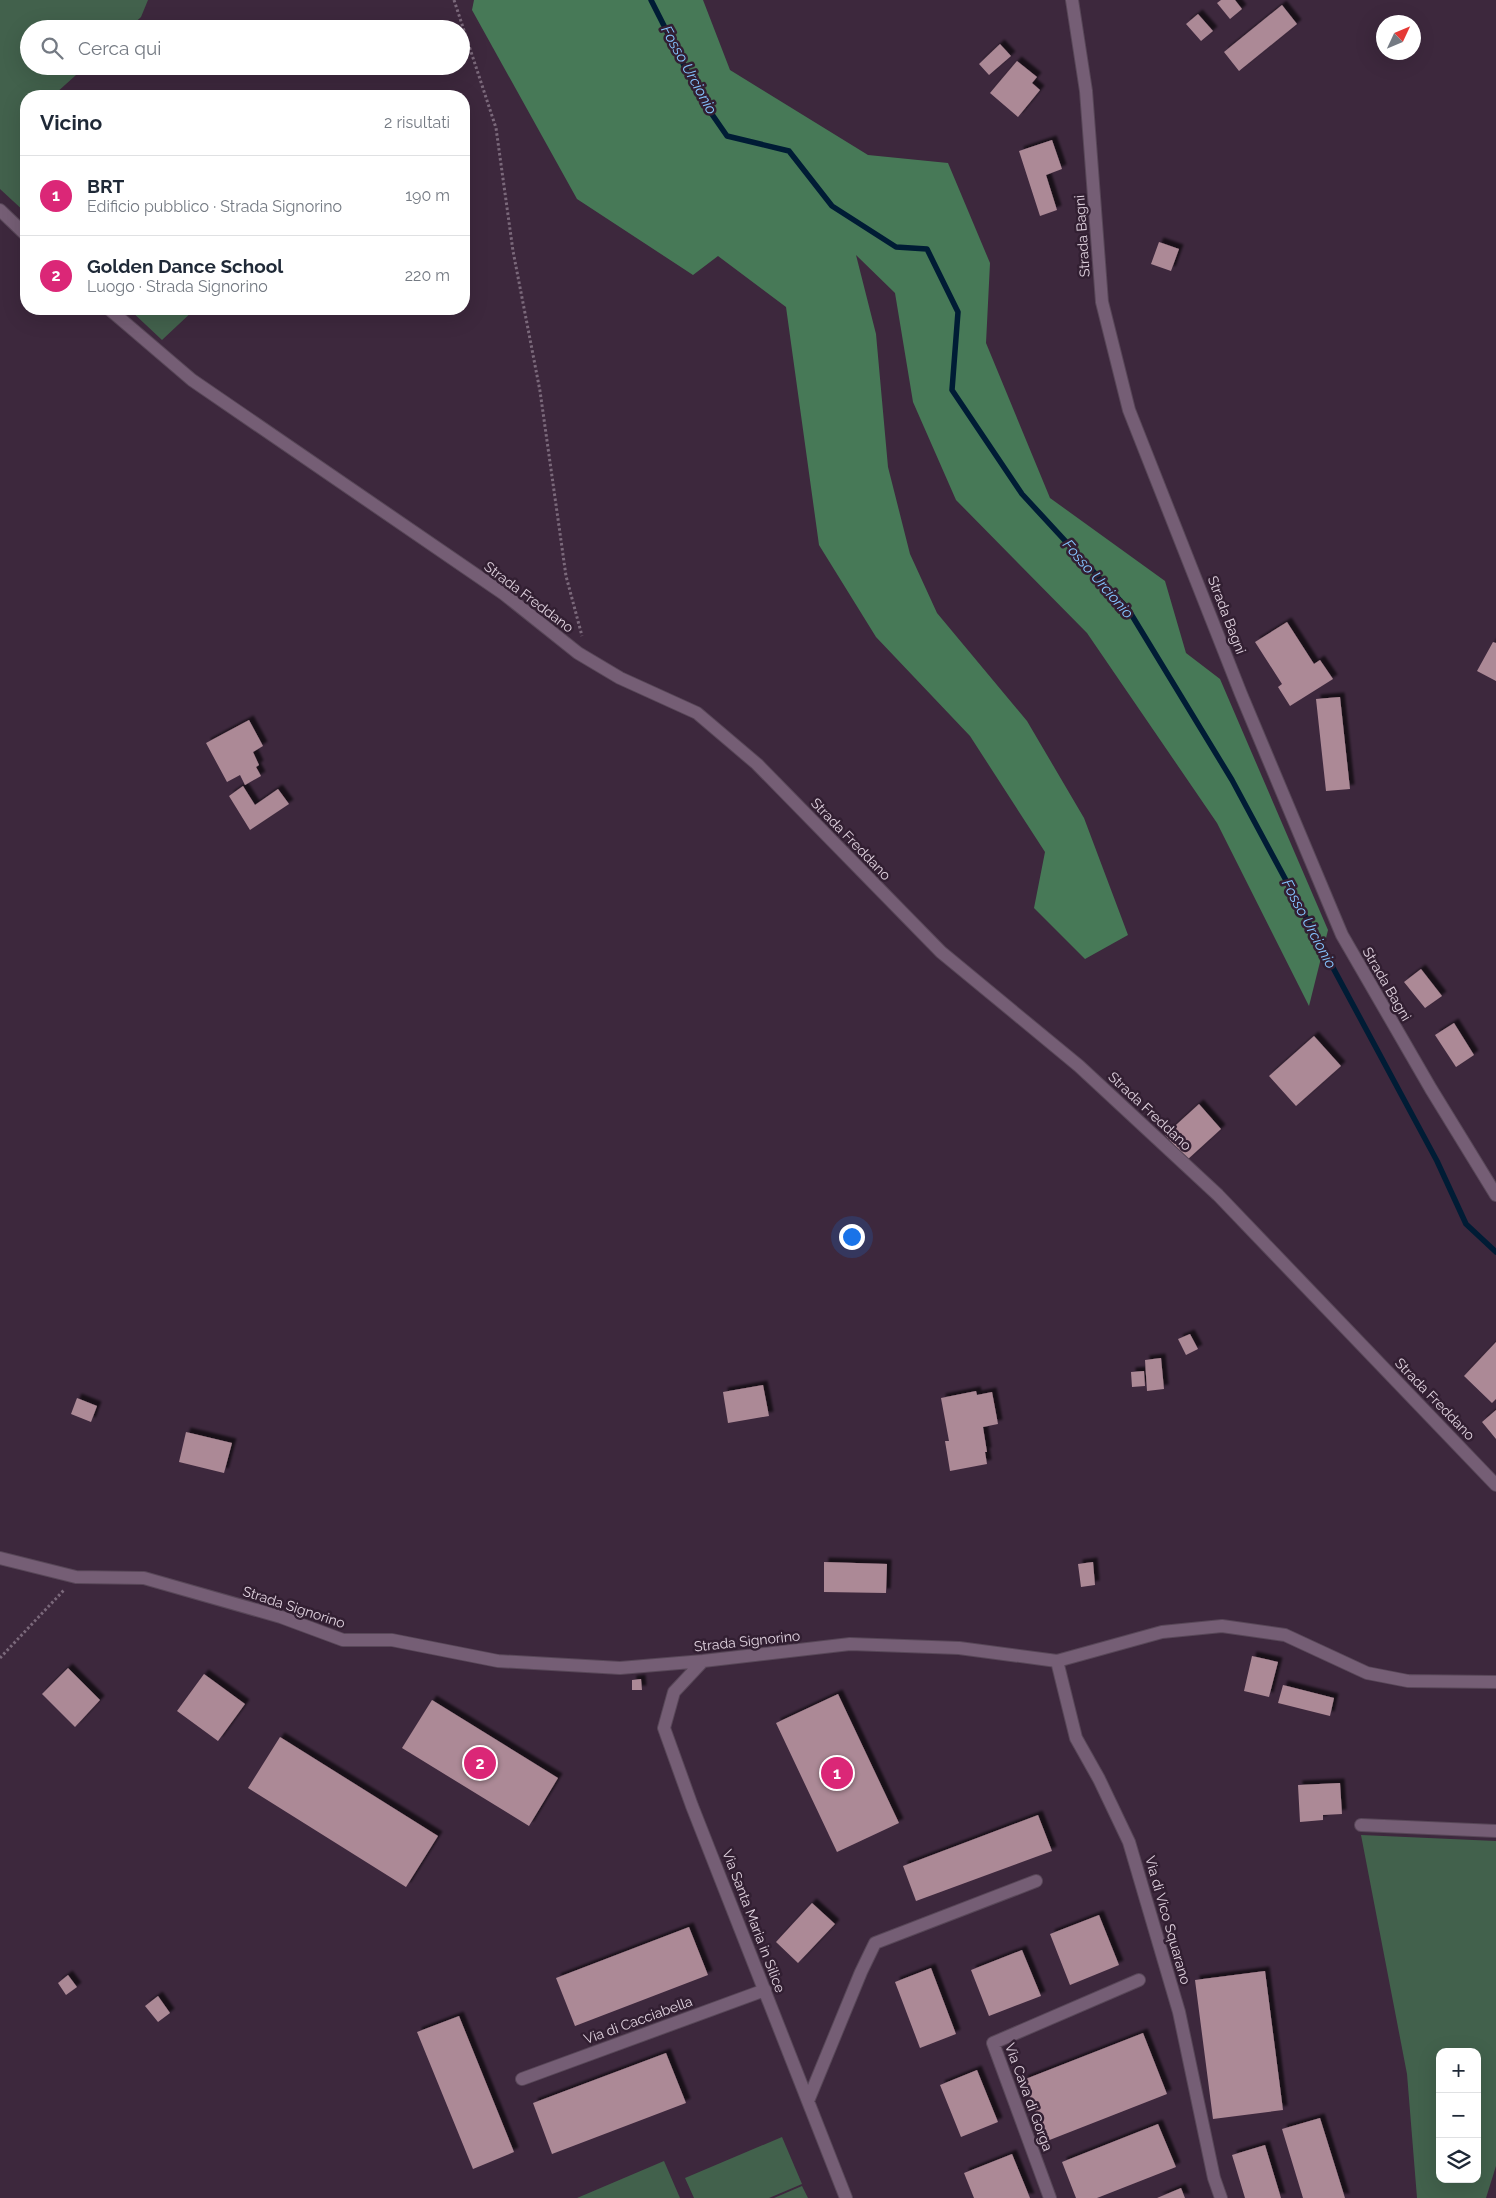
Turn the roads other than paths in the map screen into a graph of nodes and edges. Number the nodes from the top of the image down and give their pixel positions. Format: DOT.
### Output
graph roads {
  1 [pos="1072,0"];
  2 [pos="0,210"];
  3 [pos="20,229"];
  4 [pos="116,315"];
  5 [pos="1496,1195"];
  6 [pos="1496,1485"];
  7 [pos="0,1558"];
  8 [pos="703,1661"];
  9 [pos="1057,1661"];
  10 [pos="1496,1682"];
  11 [pos="1361,1825"];
  12 [pos="1496,1831"];
  13 [pos="1036,1881"];
  14 [pos="1139,1980"];
  15 [pos="765,1990"];
  16 [pos="522,2079"];
  17 [pos="808,2101"];
  18 [pos="846,2198"];
  19 [pos="1050,2198"];
  20 [pos="1220,2198"];
  1 -- 5 [label="street, Strada Bagni"];
  2 -- 3 [label="street"];
  4 -- 6 [label="street, Strada Freddano"];
  7 -- 8 [label="street, Strada Signorino"];
  8 -- 9 [label="street, Strada Signorino"];
  8 -- 15 [label="street, Via Santa Maria in Silice"];
  9 -- 10 [label="street, Strada Signorino"];
  9 -- 20 [label="street, Via di Vico Squarano"];
  11 -- 12 [label="street"];
  13 -- 17 [label="street"];
  14 -- 19 [label="street, Via Cava di Gorga"];
  15 -- 16 [label="street, Via di Cacciabella"];
  15 -- 17 [label="street, Via Santa Maria in Silice"];
  17 -- 18 [label="street, Via Santa Maria in Silice"];
}
